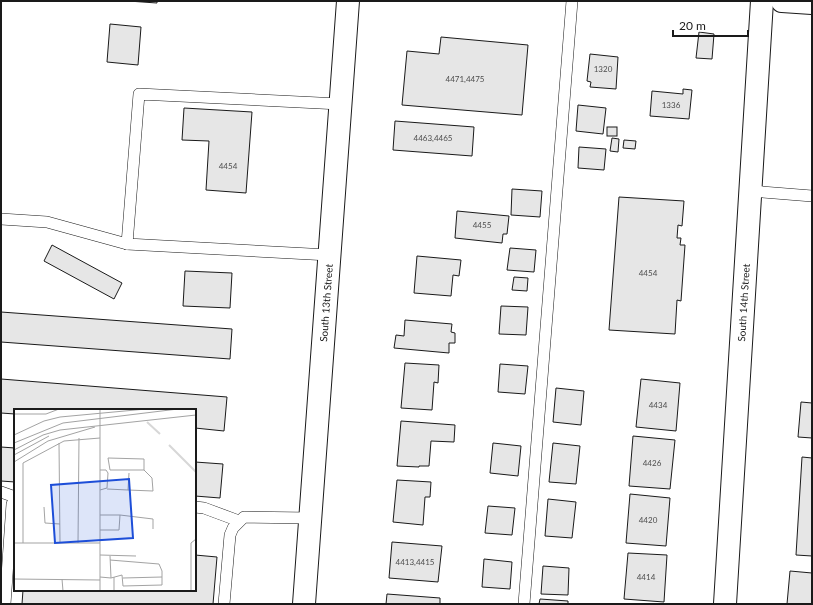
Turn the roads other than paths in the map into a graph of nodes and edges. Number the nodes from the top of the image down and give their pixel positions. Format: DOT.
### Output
graph roads {
  1 [pos="348,1"];
  2 [pos="572,1"];
  3 [pos="762,1"];
  4 [pos="782,1"];
  5 [pos="812,3"];
  6 [pos="340,104"];
  7 [pos="751,190"];
  8 [pos="812,196"];
  9 [pos="1,219"];
  10 [pos="127,244"];
  11 [pos="330,255"];
  12 [pos="1,492"];
  13 [pos="14,498"];
  14 [pos="14,500"];
  15 [pos="196,507"];
  16 [pos="310,518"];
  17 [pos="239,521"];
  18 [pos="5,604"];
  19 [pos="224,604"];
  20 [pos="304,604"];
  21 [pos="524,604"];
  22 [pos="725,604"];
  1 -- 6 [label="street, South 13th Street"];
  2 -- 21 [label="lane"];
  3 -- 7 [label="street, South 14th Street"];
  4 -- 5 [label="street"];
  6 -- 10 [label="lane"];
  6 -- 11 [label="street, South 13th Street"];
  7 -- 8 [label="lane"];
  7 -- 22 [label="street, South 14th Street"];
  9 -- 10 [label="lane"];
  10 -- 11 [label="lane"];
  11 -- 16 [label="street, South 13th Street"];
  12 -- 13 [label="lane"];
  14 -- 18 [label="lane"];
  15 -- 17 [label="lane"];
  16 -- 17 [label="lane"];
  16 -- 20 [label="street, South 13th Street"];
  17 -- 19 [label="lane"];
}
